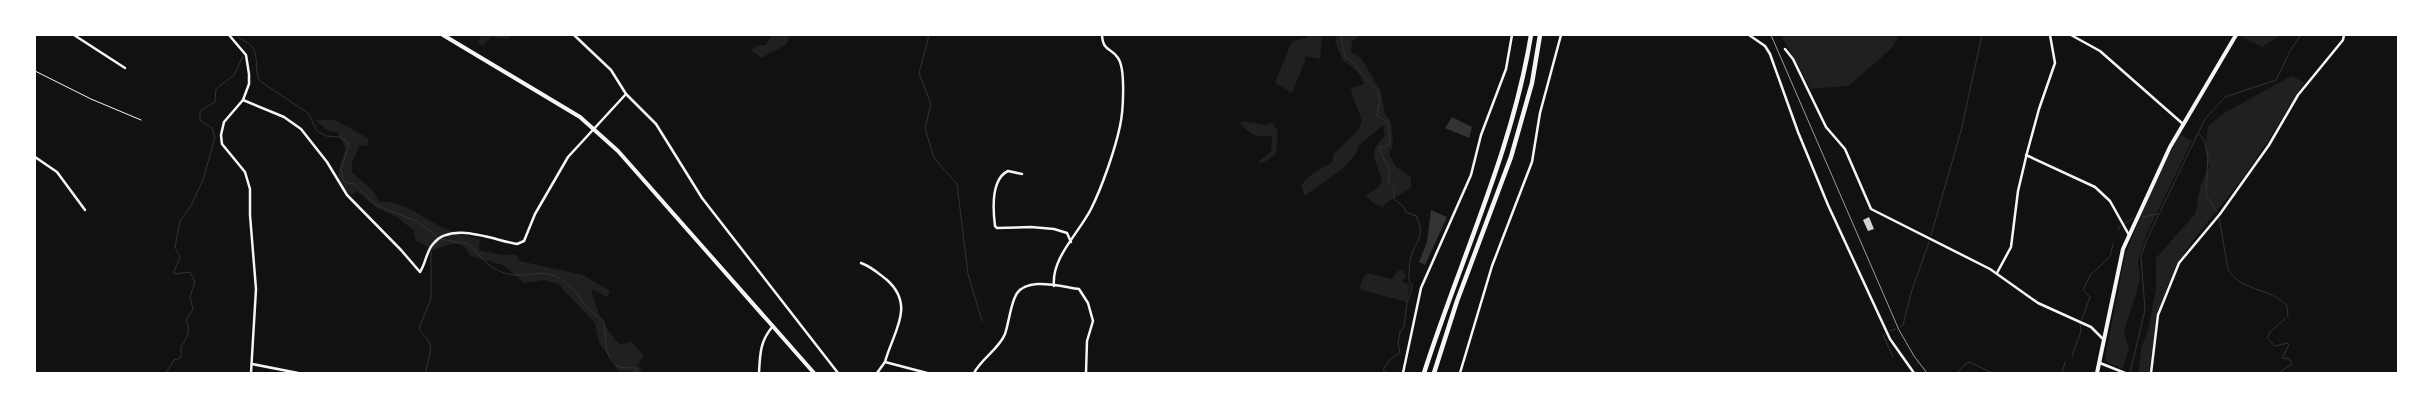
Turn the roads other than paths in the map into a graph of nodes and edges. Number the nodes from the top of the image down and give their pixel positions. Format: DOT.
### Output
graph roads {
  1 [pos="74,35"];
  2 [pos="229,35"];
  3 [pos="443,35"];
  4 [pos="574,35"];
  5 [pos="1102,35"];
  6 [pos="1512,35"];
  7 [pos="1531,35"];
  8 [pos="1540,35"];
  9 [pos="1561,35"];
  10 [pos="1750,35"];
  11 [pos="2050,35"];
  12 [pos="2071,35"];
  13 [pos="2236,35"];
  14 [pos="2344,35"];
  15 [pos="1785,49"];
  16 [pos="125,68"];
  17 [pos="35,71"];
  18 [pos="626,94"];
  19 [pos="243,100"];
  20 [pos="141,120"];
  21 [pos="2184,124"];
  22 [pos="595,129"];
  23 [pos="2026,155"];
  24 [pos="35,156"];
  25 [pos="1022,174"];
  26 [pos="85,210"];
  27 [pos="2129,235"];
  28 [pos="1071,242"];
  29 [pos="861,263"];
  30 [pos="1997,274"];
  31 [pos="1054,286"];
  32 [pos="773,326"];
  33 [pos="2105,340"];
  34 [pos="885,362"];
  35 [pos="2100,363"];
  36 [pos="252,364"];
  37 [pos="251,373"];
  38 [pos="298,373"];
  39 [pos="759,373"];
  40 [pos="814,373"];
  41 [pos="838,373"];
  42 [pos="877,373"];
  43 [pos="926,373"];
  44 [pos="974,373"];
  45 [pos="1086,373"];
  46 [pos="1403,373"];
  47 [pos="1424,373"];
  48 [pos="1434,373"];
  49 [pos="1460,373"];
  50 [pos="1914,373"];
  51 [pos="2097,373"];
  52 [pos="2125,373"];
  53 [pos="2151,373"];
  1 -- 16 [label="street"];
  2 -- 19 [label="street"];
  3 -- 22 [label="main road"];
  4 -- 18 [label="street"];
  5 -- 28 [label="street"];
  6 -- 46 [label="street"];
  7 -- 47 [label="main road"];
  8 -- 48 [label="main road"];
  9 -- 49 [label="street"];
  10 -- 50 [label="street"];
  11 -- 23 [label="street"];
  12 -- 21 [label="street"];
  13 -- 21 [label="main road"];
  14 -- 53 [label="street"];
  15 -- 30 [label="street"];
  17 -- 20 [label="lane"];
  18 -- 22 [label="street"];
  18 -- 41 [label="street"];
  19 -- 22 [label="street"];
  19 -- 36 [label="street"];
  21 -- 27 [label="main road"];
  22 -- 32 [label="main road"];
  23 -- 27 [label="street"];
  23 -- 30 [label="street"];
  24 -- 26 [label="street"];
  25 -- 28 [label="street"];
  27 -- 33 [label="main road"];
  28 -- 31 [label="street"];
  29 -- 34 [label="street"];
  30 -- 33 [label="street"];
  31 -- 44 [label="street"];
  31 -- 45 [label="street"];
  32 -- 39 [label="street"];
  32 -- 40 [label="main road"];
  33 -- 35 [label="main road"];
  34 -- 42 [label="street"];
  34 -- 43 [label="street"];
  35 -- 51 [label="main road"];
  35 -- 52 [label="street"];
  36 -- 37 [label="street"];
  36 -- 38 [label="street"];
}
